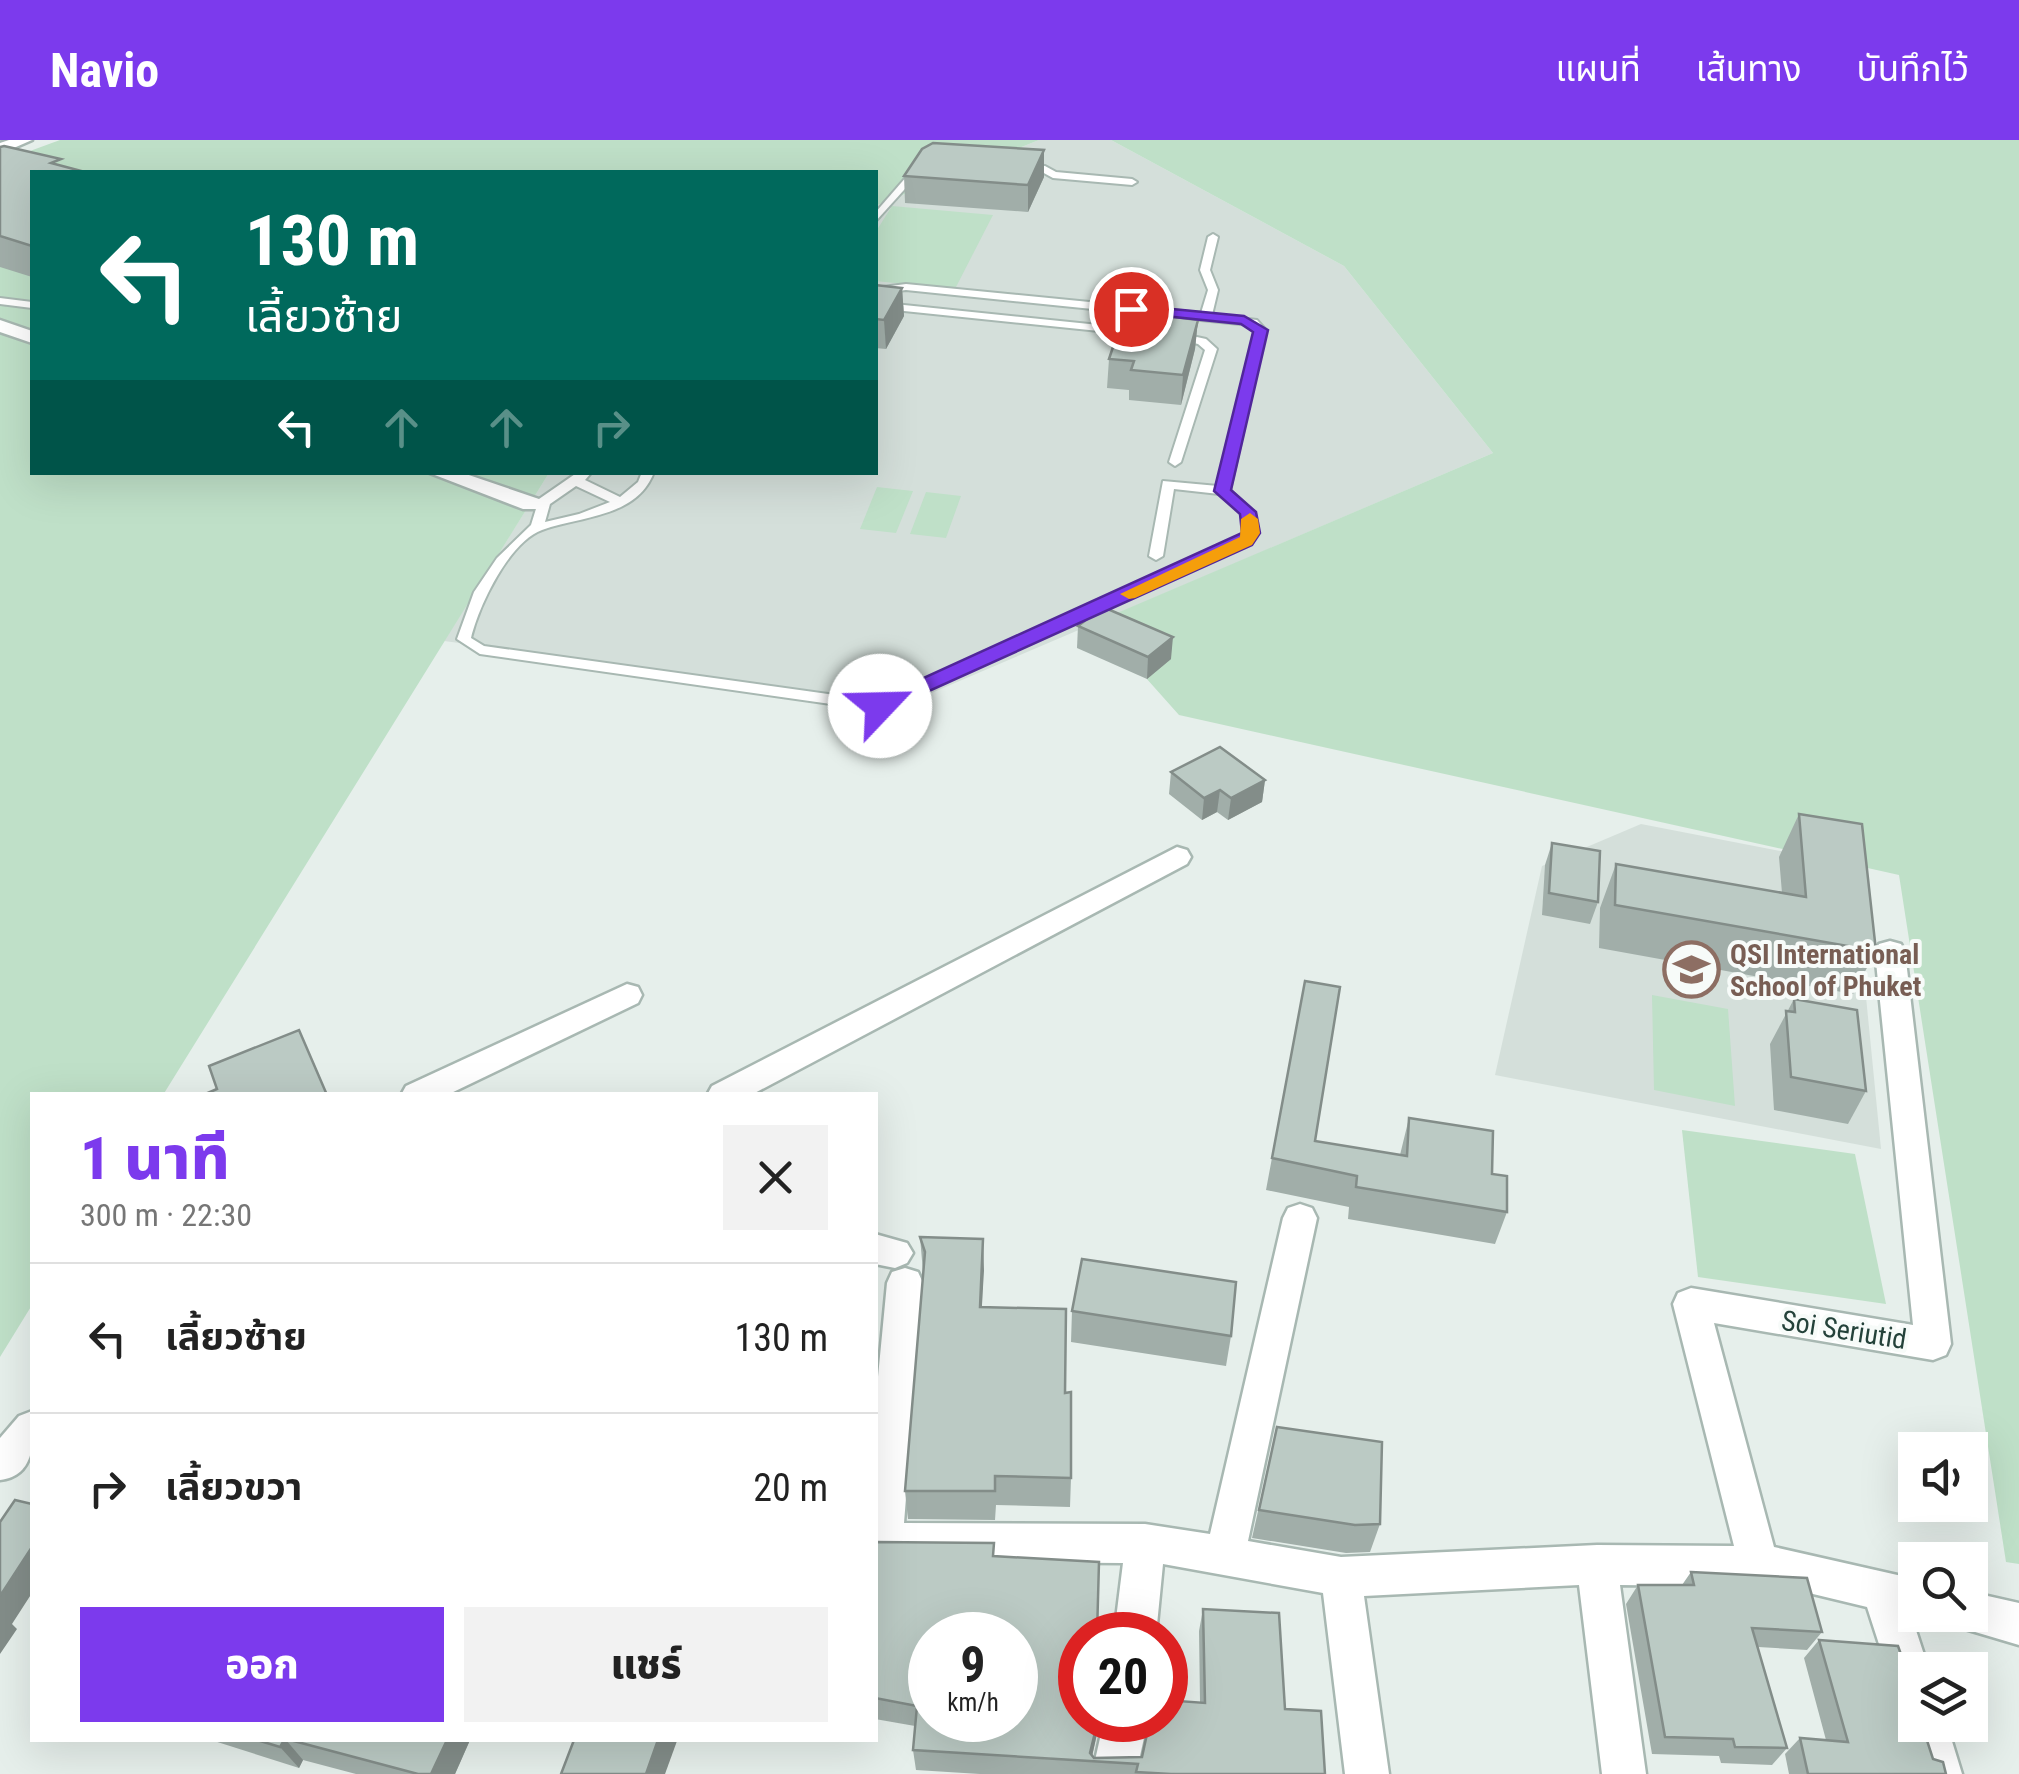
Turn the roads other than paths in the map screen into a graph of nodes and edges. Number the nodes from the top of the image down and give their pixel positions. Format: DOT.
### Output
graph roads {
  1 [pos="24,140"];
  2 [pos="0,148"];
  3 [pos="932,163"];
  4 [pos="1008,166"];
  5 [pos="1132,182"];
  6 [pos="878,216"];
  7 [pos="1213,237"];
  8 [pos="878,291"];
  9 [pos="0,300"];
  10 [pos="30,305"];
  11 [pos="878,306"];
  12 [pos="1206,316"];
  13 [pos="0,326"];
  14 [pos="30,336"];
  15 [pos="1176,462"];
  16 [pos="446,475"];
  17 [pos="647,475"];
  18 [pos="582,478"];
  19 [pos="1223,491"];
  20 [pos="620,502"];
  21 [pos="536,504"];
  22 [pos="536,527"];
  23 [pos="1156,556"];
  24 [pos="1177,857"];
  25 [pos="1890,952"];
  26 [pos="626,995"];
  27 [pos="423,1092"];
  28 [pos="730,1092"];
  29 [pos="1300,1218"];
  30 [pos="892,1261"];
  31 [pos="30,1432"];
  32 [pos="12,1466"];
  33 [pos="878,1542"];
  34 [pos="1145,1543"];
  35 [pos="1225,1556"];
  36 [pos="1596,1565"];
  37 [pos="1759,1566"];
  38 [pos="1341,1577"];
  39 [pos="1898,1594"];
  40 [pos="1137,1612"];
  41 [pos="1988,1616"];
  42 [pos="2019,1624"];
  43 [pos="1121,1742"];
  44 [pos="1930,1742"];
  45 [pos="1114,1774"];
  46 [pos="1367,1774"];
  47 [pos="1624,1774"];
  48 [pos="1940,1774"];
  1 -- 2 [label="street"];
  3 -- 6 [label="lane"];
  4 -- 5 [label="lane"];
  7 -- 12 [label="lane"];
  8 -- 12 [label="lane"];
  9 -- 10 [label="lane"];
  11 -- 15 [label="lane"];
  12 -- 19 [label="lane"];
  13 -- 14 [label="street"];
  16 -- 21 [label="street"];
  17 -- 20 [label="lane"];
  18 -- 20 [label="lane"];
  18 -- 21 [label="lane"];
  19 -- 22 [label="lane"];
  19 -- 23 [label="lane"];
  20 -- 22 [label="lane"];
  21 -- 22 [label="lane"];
  24 -- 28 [label="street"];
  25 -- 37 [label="street, Soi Seriutid"];
  26 -- 27 [label="street"];
  29 -- 35 [label="street"];
  30 -- 33 [label="street"];
  31 -- 32 [label="street"];
  33 -- 34 [label="street"];
  34 -- 35 [label="street"];
  34 -- 40 [label="street"];
  35 -- 38 [label="street"];
  36 -- 37 [label="street"];
  36 -- 38 [label="street"];
  36 -- 47 [label="street"];
  37 -- 39 [label="street"];
  38 -- 46 [label="street"];
  41 -- 42 [label="street"];
  43 -- 45 [label="street"];
  44 -- 48 [label="street"];
}
